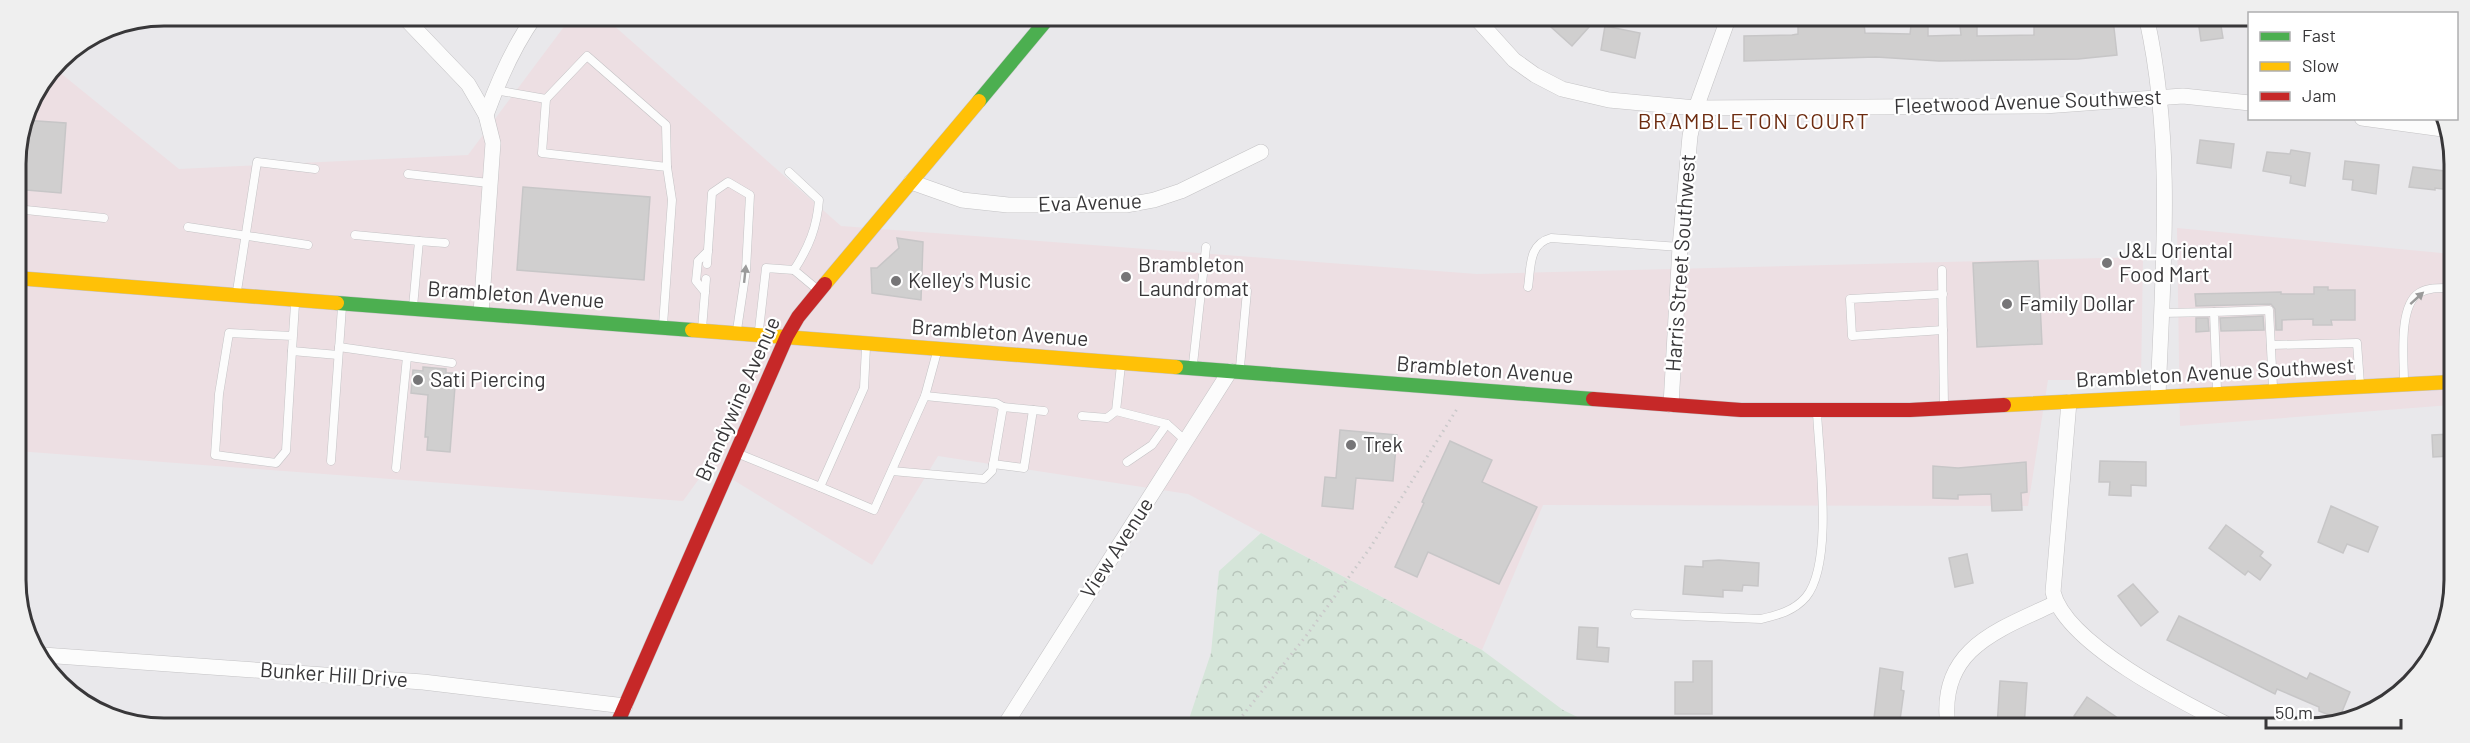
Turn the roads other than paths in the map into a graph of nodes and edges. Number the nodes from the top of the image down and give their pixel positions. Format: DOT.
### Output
graph roads {
  1 [pos="413,26"];
  2 [pos="528,26"];
  3 [pos="1041,26"];
  4 [pos="1483,26"];
  5 [pos="1725,26"];
  6 [pos="2148,26"];
  7 [pos="495,90"];
  8 [pos="2159,98"];
  9 [pos="546,99"];
  10 [pos="2248,103"];
  11 [pos="1696,108"];
  12 [pos="486,115"];
  13 [pos="2377,120"];
  14 [pos="2440,129"];
  15 [pos="1261,152"];
  16 [pos="667,167"];
  17 [pos="315,169"];
  18 [pos="789,172"];
  19 [pos="408,174"];
  20 [pos="911,182"];
  21 [pos="489,183"];
  22 [pos="26,210"];
  23 [pos="104,218"];
  24 [pos="188,227"];
  25 [pos="246,235"];
  26 [pos="355,235"];
  27 [pos="419,241"];
  28 [pos="445,243"];
  29 [pos="308,245"];
  30 [pos="1206,247"];
  31 [pos="1680,247"];
  32 [pos="708,251"];
  33 [pos="707,264"];
  34 [pos="794,270"];
  35 [pos="1942,270"];
  36 [pos="26,279"];
  37 [pos="706,279"];
  38 [pos="1528,287"];
  39 [pos="2444,288"];
  40 [pos="819,291"];
  41 [pos="1247,291"];
  42 [pos="705,292"];
  43 [pos="1943,294"];
  44 [pos="237,295"];
  45 [pos="295,299"];
  46 [pos="342,303"];
  47 [pos="412,308"];
  48 [pos="2214,312"];
  49 [pos="481,313"];
  50 [pos="2162,313"];
  51 [pos="663,327"];
  52 [pos="702,330"];
  53 [pos="1943,330"];
  54 [pos="737,332"];
  55 [pos="759,333"];
  56 [pos="293,336"];
  57 [pos="787,336"];
  58 [pos="866,343"];
  59 [pos="2271,345"];
  60 [pos="938,350"];
  61 [pos="292,351"];
  62 [pos="338,351"];
  63 [pos="407,357"];
  64 [pos="452,363"];
  65 [pos="1121,363"];
  66 [pos="1192,368"];
  67 [pos="1235,372"];
  68 [pos="2444,382"];
  69 [pos="2404,385"];
  70 [pos="2360,387"];
  71 [pos="2274,391"];
  72 [pos="2217,393"];
  73 [pos="925,396"];
  74 [pos="2158,396"];
  75 [pos="2069,402"];
  76 [pos="1671,405"];
  77 [pos="1982,405"];
  78 [pos="1003,407"];
  79 [pos="1944,408"];
  80 [pos="1034,410"];
  81 [pos="1044,411"];
  82 [pos="1116,411"];
  83 [pos="1817,411"];
  84 [pos="1082,416"];
  85 [pos="1167,424"];
  86 [pos="1186,441"];
  87 [pos="737,453"];
  88 [pos="331,461"];
  89 [pos="1126,462"];
  90 [pos="993,464"];
  91 [pos="396,468"];
  92 [pos="892,471"];
  93 [pos="820,487"];
  94 [pos="2056,603"];
  95 [pos="1635,614"];
  96 [pos="49,655"];
  97 [pos="625,706"];
  98 [pos="1948,717"];
  99 [pos="2213,717"];
  100 [pos="619,718"];
  101 [pos="1010,718"];
  1 -- 12 [label="street"];
  2 -- 7 [label="street"];
  3 -- 20 [label="main road, Brandywine Avenue"];
  4 -- 11 [label="street, Fleetwood Avenue Southwest"];
  5 -- 11 [label="street, Harris Street Southwest"];
  6 -- 8 [label="street"];
  7 -- 9 [label="lane"];
  7 -- 12 [label="street"];
  8 -- 10 [label="street, Fleetwood Avenue Southwest"];
  8 -- 11 [label="street, Fleetwood Avenue Southwest"];
  8 -- 50 [label="street"];
  9 -- 16 [label="lane"];
  9 -- 16 [label="lane"];
  11 -- 31 [label="street, Harris Street Southwest"];
  12 -- 21 [label="street"];
  13 -- 14 [label="street"];
  15 -- 20 [label="street, Eva Avenue"];
  16 -- 51 [label="lane"];
  17 -- 25 [label="lane"];
  18 -- 34 [label="lane"];
  19 -- 21 [label="lane"];
  20 -- 40 [label="main road, Brandywine Avenue"];
  21 -- 49 [label="street"];
  22 -- 23 [label="lane"];
  24 -- 25 [label="lane"];
  25 -- 29 [label="lane"];
  25 -- 44 [label="lane"];
  26 -- 27 [label="lane"];
  27 -- 28 [label="lane"];
  27 -- 47 [label="lane"];
  30 -- 66 [label="lane"];
  31 -- 38 [label="lane"];
  31 -- 76 [label="street, Harris Street Southwest"];
  32 -- 33 [label="lane"];
  32 -- 42 [label="lane"];
  54 -- 32 [label="lane, one-way"];
  34 -- 40 [label="lane"];
  34 -- 55 [label="lane"];
  35 -- 43 [label="lane"];
  36 -- 44 [label="main road, Brambleton Avenue"];
  37 -- 42 [label="lane"];
  69 -- 39 [label="lane, one-way"];
  40 -- 57 [label="main road, Brandywine Avenue"];
  41 -- 67 [label="lane"];
  42 -- 52 [label="lane"];
  43 -- 53 [label="lane"];
  43 -- 53 [label="lane"];
  44 -- 45 [label="main road, Brambleton Avenue"];
  45 -- 46 [label="main road, Brambleton Avenue"];
  45 -- 56 [label="lane"];
  46 -- 47 [label="main road, Brambleton Avenue"];
  46 -- 62 [label="lane"];
  47 -- 49 [label="main road, Brambleton Avenue"];
  48 -- 50 [label="lane"];
  48 -- 59 [label="lane"];
  48 -- 72 [label="lane"];
  49 -- 51 [label="main road, Brambleton Avenue"];
  50 -- 74 [label="street"];
  51 -- 52 [label="main road, Brambleton Avenue"];
  52 -- 54 [label="main road, Brambleton Avenue"];
  53 -- 79 [label="lane"];
  54 -- 55 [label="main road, Brambleton Avenue"];
  55 -- 57 [label="main road, Brambleton Avenue"];
  56 -- 61 [label="lane"];
  56 -- 61 [label="lane"];
  57 -- 58 [label="main road, Brambleton Avenue"];
  57 -- 87 [label="main road, Brandywine Avenue"];
  58 -- 60 [label="main road, Brambleton Avenue"];
  58 -- 93 [label="lane"];
  59 -- 70 [label="lane"];
  59 -- 71 [label="lane"];
  60 -- 65 [label="main road, Brambleton Avenue"];
  60 -- 73 [label="lane"];
  61 -- 62 [label="lane"];
  62 -- 63 [label="lane"];
  62 -- 88 [label="lane"];
  63 -- 64 [label="lane"];
  63 -- 91 [label="lane"];
  65 -- 66 [label="main road, Brambleton Avenue"];
  65 -- 82 [label="lane"];
  66 -- 67 [label="main road, Brambleton Avenue"];
  67 -- 76 [label="main road, Brambleton Avenue"];
  67 -- 86 [label="street, View Avenue"];
  68 -- 69 [label="main road, Brambleton Avenue Southwest"];
  69 -- 70 [label="main road, Brambleton Avenue Southwest"];
  70 -- 71 [label="main road, Brambleton Avenue Southwest"];
  71 -- 72 [label="main road, Brambleton Avenue Southwest"];
  72 -- 74 [label="main road, Brambleton Avenue Southwest"];
  73 -- 78 [label="lane"];
  73 -- 92 [label="lane"];
  74 -- 75 [label="main road, Brambleton Avenue Southwest"];
  75 -- 77 [label="main road, Brambleton Avenue Southwest"];
  75 -- 94 [label="street"];
  76 -- 83 [label="main road, Brambleton Avenue"];
  77 -- 79 [label="main road, Brambleton Avenue"];
  78 -- 80 [label="lane"];
  78 -- 90 [label="lane"];
  79 -- 83 [label="main road, Brambleton Avenue"];
  80 -- 81 [label="lane"];
  80 -- 90 [label="lane"];
  82 -- 84 [label="lane"];
  82 -- 85 [label="lane"];
  83 -- 95 [label="lane"];
  85 -- 86 [label="lane"];
  85 -- 89 [label="lane"];
  86 -- 101 [label="street, View Avenue"];
  87 -- 93 [label="lane"];
  87 -- 97 [label="main road, Brandywine Avenue"];
  90 -- 92 [label="lane"];
  92 -- 93 [label="lane"];
  94 -- 98 [label="street"];
  94 -- 99 [label="street"];
  96 -- 97 [label="street, Bunker Hill Drive"];
  97 -- 100 [label="main road, Brandywine Avenue"];
}
